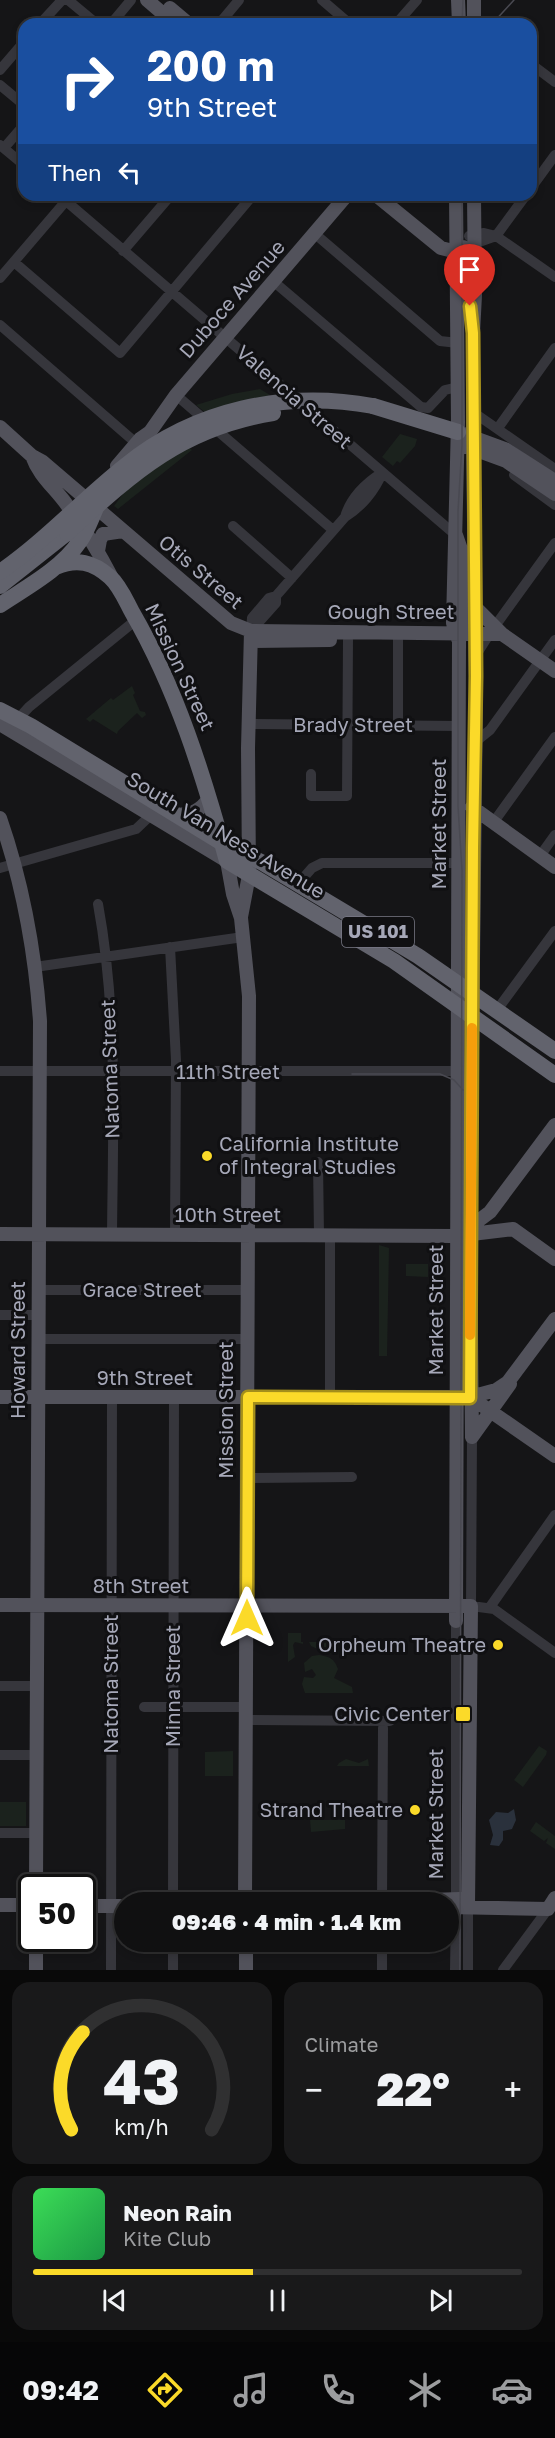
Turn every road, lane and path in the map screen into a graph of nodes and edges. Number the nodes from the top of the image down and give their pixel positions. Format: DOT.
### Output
graph roads {
  1 [pos="62,0"];
  2 [pos="68,0"];
  3 [pos="131,0"];
  4 [pos="147,0"];
  5 [pos="161,0"];
  6 [pos="239,0"];
  7 [pos="322,0"];
  8 [pos="417,0"];
  9 [pos="458,0"];
  10 [pos="474,2"];
  11 [pos="46,18"];
  12 [pos="90,18"];
  13 [pos="116,18"];
  14 [pos="168,18"];
  15 [pos="182,18"];
  16 [pos="224,18"];
  17 [pos="343,18"];
  18 [pos="401,18"];
  19 [pos="459,18"];
  20 [pos="474,18"];
  21 [pos="18,49"];
  22 [pos="537,68"];
  23 [pos="0,70"];
  24 [pos="555,82"];
  25 [pos="0,85"];
  26 [pos="18,100"];
  27 [pos="18,131"];
  28 [pos="2,146"];
  29 [pos="18,160"];
  30 [pos="553,162"];
  31 [pos="537,182"];
  32 [pos="62,201"];
  33 [pos="69,201"];
  34 [pos="166,201"];
  35 [pos="248,201"];
  36 [pos="342,201"];
  37 [pos="383,201"];
  38 [pos="397,201"];
  39 [pos="458,201"];
  40 [pos="464,201"];
  41 [pos="473,201"];
  42 [pos="522,201"];
  43 [pos="314,233"];
  44 [pos="496,236"];
  45 [pos="467,239"];
  46 [pos="123,250"];
  47 [pos="14,262"];
  48 [pos="1,275"];
  49 [pos="555,278"];
  50 [pos="273,281"];
  51 [pos="171,292"];
  52 [pos="0,325"];
  53 [pos="225,338"];
  54 [pos="458,343"];
  55 [pos="555,348"];
  56 [pos="458,387"];
  57 [pos="176,395"];
  58 [pos="374,412"];
  59 [pos="473,412"];
  60 [pos="0,427"];
  61 [pos="498,428"];
  62 [pos="150,432"];
  63 [pos="465,440"];
  64 [pos="136,443"];
  65 [pos="32,456"];
  66 [pos="506,461"];
  67 [pos="555,469"];
  68 [pos="382,473"];
  69 [pos="514,475"];
  70 [pos="555,481"];
  71 [pos="555,494"];
  72 [pos="91,503"];
  73 [pos="555,505"];
  74 [pos="79,522"];
  75 [pos="233,526"];
  76 [pos="333,530"];
  77 [pos="123,531"];
  78 [pos="456,535"];
  79 [pos="555,543"];
  80 [pos="475,551"];
  81 [pos="98,552"];
  82 [pos="56,567"];
  83 [pos="0,572"];
  84 [pos="292,578"];
  85 [pos="113,579"];
  86 [pos="0,587"];
  87 [pos="0,605"];
  88 [pos="475,607"];
  89 [pos="136,620"];
  90 [pos="495,631"];
  91 [pos="251,636"];
  92 [pos="398,636"];
  93 [pos="462,638"];
  94 [pos="348,640"];
  95 [pos="555,640"];
  96 [pos="476,656"];
  97 [pos="540,661"];
  98 [pos="555,671"];
  99 [pos="0,710"];
  100 [pos="248,724"];
  101 [pos="398,725"];
  102 [pos="347,726"];
  103 [pos="459,726"];
  104 [pos="17,727"];
  105 [pos="475,736"];
  106 [pos="555,737"];
  107 [pos="311,774"];
  108 [pos="209,798"];
  109 [pos="156,810"];
  110 [pos="475,810"];
  111 [pos="177,815"];
  112 [pos="0,818"];
  113 [pos="493,823"];
  114 [pos="555,835"];
  115 [pos="222,843"];
  116 [pos="248,856"];
  117 [pos="540,856"];
  118 [pos="227,861"];
  119 [pos="459,863"];
  120 [pos="15,864"];
  121 [pos="555,867"];
  122 [pos="0,868"];
  123 [pos="249,875"];
  124 [pos="298,884"];
  125 [pos="98,904"];
  126 [pos="241,918"];
  127 [pos="555,931"];
  128 [pos="243,937"];
  129 [pos="170,947"];
  130 [pos="106,957"];
  131 [pos="35,967"];
  132 [pos="457,982"];
  133 [pos="472,992"];
  134 [pos="458,1007"];
  135 [pos="497,1010"];
  136 [pos="472,1017"];
  137 [pos="555,1051"];
  138 [pos="0,1071"];
  139 [pos="457,1071"];
  140 [pos="39,1072"];
  141 [pos="113,1072"];
  142 [pos="176,1072"];
  143 [pos="249,1072"];
  144 [pos="555,1075"];
  145 [pos="555,1125"];
  146 [pos="318,1162"];
  147 [pos="470,1230"];
  148 [pos="0,1234"];
  149 [pos="39,1234"];
  150 [pos="112,1234"];
  151 [pos="175,1234"];
  152 [pos="248,1234"];
  153 [pos="324,1235"];
  154 [pos="455,1236"];
  155 [pos="555,1259"];
  156 [pos="37,1290"];
  157 [pos="248,1290"];
  158 [pos="0,1315"];
  159 [pos="37,1315"];
  160 [pos="555,1319"];
  161 [pos="37,1339"];
  162 [pos="248,1339"];
  163 [pos="520,1366"];
  164 [pos="0,1397"];
  165 [pos="112,1397"];
  166 [pos="174,1397"];
  167 [pos="248,1397"];
  168 [pos="330,1397"];
  169 [pos="463,1397"];
  170 [pos="41,1398"];
  171 [pos="492,1411"];
  172 [pos="472,1437"];
  173 [pos="555,1456"];
  174 [pos="352,1477"];
  175 [pos="247,1478"];
  176 [pos="555,1515"];
  177 [pos="0,1605"];
  178 [pos="36,1605"];
  179 [pos="111,1605"];
  180 [pos="173,1605"];
  181 [pos="247,1605"];
  182 [pos="463,1606"];
  183 [pos="490,1607"];
  184 [pos="456,1621"];
  185 [pos="555,1653"];
  186 [pos="0,1686"];
  187 [pos="36,1686"];
  188 [pos="144,1707"];
  189 [pos="173,1707"];
  190 [pos="247,1714"];
  191 [pos="0,1755"];
  192 [pos="36,1755"];
  193 [pos="0,1833"];
  194 [pos="36,1833"];
  195 [pos="36,1874"];
  196 [pos="118,1892"];
  197 [pos="173,1892"];
  198 [pos="246,1892"];
  199 [pos="381,1892"];
  200 [pos="551,1904"];
  201 [pos="0,1905"];
  202 [pos="18,1905"];
  203 [pos="460,1905"];
  204 [pos="96,1906"];
  205 [pos="114,1906"];
  206 [pos="114,1943"];
  207 [pos="44,1952"];
  208 [pos="173,1952"];
  209 [pos="246,1952"];
  210 [pos="381,1952"];
  211 [pos="36,1965"];
  212 [pos="111,1970"];
  213 [pos="173,1970"];
  214 [pos="246,1970"];
  215 [pos="381,1970"];
  216 [pos="456,1970"];
  217 [pos="468,1970"];
  218 [pos="503,1970"];
  1 -- 11 [label="street"];
  2 -- 12 [label="street"];
  3 -- 13 [label="street"];
  4 -- 14 [label="main road"];
  5 -- 15 [label="main road"];
  6 -- 16 [label="street"];
  7 -- 17 [label="street"];
  8 -- 18 [label="street"];
  9 -- 19 [label="main road"];
  10 -- 20 [label="main road"];
  21 -- 23 [label="street"];
  22 -- 24 [label="street"];
  25 -- 26 [label="street"];
  27 -- 28 [label="street"];
  28 -- 29 [label="street"];
  30 -- 31 [label="street"];
  32 -- 47 [label="street"];
  33 -- 46 [label="street, Valencia Street"];
  34 -- 46 [label="street"];
  35 -- 51 [label="street"];
  36 -- 43 [label="main road, Duboce Avenue"];
  37 -- 45 [label="main road"];
  38 -- 45 [label="main road"];
  39 -- 45 [label="main road, Market Street"];
  40 -- 45 [label="main road, Market Street"];
  41 -- 45 [label="main road, Market Street"];
  42 -- 44 [label="street"];
  43 -- 50 [label="main road, Duboce Avenue"];
  43 -- 54 [label="street"];
  44 -- 45 [label="street"];
  44 -- 49 [label="street"];
  45 -- 54 [label="main road, Market Street"];
  45 -- 59 [label="main road, Market Street"];
  46 -- 51 [label="street, Valencia Street"];
  47 -- 48 [label="street"];
  47 -- 51 [label="street"];
  50 -- 53 [label="main road, Duboce Avenue"];
  50 -- 56 [label="street"];
  51 -- 53 [label="street, Valencia Street"];
  52 -- 64 [label="street"];
  53 -- 57 [label="main road, Duboce Avenue"];
  53 -- 68 [label="street, Valencia Street"];
  54 -- 56 [label="main road, Market Street"];
  55 -- 61 [label="street"];
  56 -- 63 [label="main road, Market Street"];
  57 -- 62 [label="main road, Duboce Avenue"];
  57 -- 76 [label="street"];
  58 -- 63 [label="highway"];
  58 -- 83 [label="highway, bridge"];
  58 -- 86 [label="highway, bridge"];
  59 -- 61 [label="street"];
  59 -- 63 [label="main road, Market Street"];
  60 -- 65 [label="main road, Mission Street"];
  61 -- 67 [label="street"];
  62 -- 64 [label="main road, Duboce Avenue"];
  62 -- 72 [label="main road, Duboce Avenue"];
  63 -- 66 [label="main road"];
  63 -- 70 [label="main road"];
  63 -- 78 [label="main road, Market Street"];
  63 -- 80 [label="main road, Market Street"];
  64 -- 72 [label="main road, Duboce Avenue"];
  65 -- 72 [label="main road, Mission Street"];
  65 -- 74 [label="main road, Mission Street"];
  66 -- 69 [label="main road"];
  66 -- 71 [label="main road"];
  68 -- 76 [label="street"];
  68 -- 78 [label="street, Valencia Street"];
  69 -- 73 [label="street"];
  72 -- 74 [label="highway"];
  72 -- 74 [label="main road"];
  72 -- 77 [label="main road, Otis Street"];
  74 -- 81 [label="main road, Mission Street"];
  74 -- 82 [label="highway"];
  74 -- 83 [label="main road"];
  74 -- 86 [label="main road"];
  75 -- 84 [label="street"];
  76 -- 84 [label="street"];
  77 -- 81 [label="main road"];
  77 -- 91 [label="main road, Otis Street"];
  78 -- 80 [label="street, Valencia Street"];
  78 -- 93 [label="main road, Market Street"];
  79 -- 90 [label="street"];
  80 -- 88 [label="main road, Market Street"];
  81 -- 85 [label="main road, Mission Street"];
  82 -- 85 [label="highway"];
  82 -- 87 [label="highway"];
  84 -- 91 [label="street"];
  85 -- 89 [label="highway, Mission Street"];
  88 -- 90 [label="main road"];
  88 -- 93 [label="main road, Market Street"];
  89 -- 104 [label="street"];
  89 -- 108 [label="highway, Mission Street"];
  90 -- 93 [label="main road, Gough Street"];
  90 -- 96 [label="street"];
  90 -- 97 [label="main road"];
  91 -- 92 [label="main road, Gough Street"];
  91 -- 94 [label="main road, Gough Street"];
  91 -- 100 [label="main road"];
  92 -- 93 [label="main road, Gough Street"];
  92 -- 94 [label="main road, Gough Street"];
  92 -- 101 [label="street"];
  93 -- 96 [label="main road, Market Street"];
  93 -- 103 [label="main road, Market Street"];
  93 -- 105 [label="main road, Market Street"];
  93 -- 110 [label="main road, Market Street"];
  94 -- 102 [label="street"];
  95 -- 97 [label="street"];
  96 -- 105 [label="main road, Market Street"];
  97 -- 98 [label="main road"];
  97 -- 105 [label="street"];
  99 -- 104 [label="highway, South Van Ness Avenue / US 101"];
  100 -- 102 [label="street, Brady Street"];
  100 -- 116 [label="main road"];
  101 -- 102 [label="street, Brady Street"];
  101 -- 103 [label="street, Brady Street"];
  102 -- 107 [label="street"];
  103 -- 119 [label="main road, Market Street"];
  104 -- 109 [label="main road, South Van Ness Avenue"];
  104 -- 109 [label="highway, South Van Ness Avenue / US 101"];
  105 -- 110 [label="main road, Market Street"];
  106 -- 113 [label="street"];
  108 -- 111 [label="main road"];
  108 -- 115 [label="highway, Mission Street"];
  109 -- 111 [label="highway, South Van Ness Avenue / US 101"];
  109 -- 118 [label="main road, South Van Ness Avenue"];
  109 -- 120 [label="street"];
  110 -- 113 [label="main road"];
  110 -- 133 [label="main road, Market Street"];
  111 -- 115 [label="highway, South Van Ness Avenue / US 101"];
  112 -- 120 [label="main road, Howard Street"];
  113 -- 117 [label="main road"];
  114 -- 117 [label="street"];
  115 -- 116 [label="highway, South Van Ness Avenue / US 101"];
  115 -- 118 [label="highway, Mission Street"];
  116 -- 123 [label="main road, Mission Street"];
  116 -- 124 [label="highway, South Van Ness Avenue / US 101"];
  117 -- 121 [label="main road"];
  118 -- 123 [label="highway, South Van Ness Avenue / US 101"];
  118 -- 126 [label="main road, Mission Street"];
  119 -- 124 [label="street"];
  119 -- 132 [label="main road, Market Street"];
  120 -- 122 [label="street"];
  120 -- 131 [label="main road, Howard Street"];
  123 -- 126 [label="main road, Mission Street"];
  123 -- 134 [label="highway, South Van Ness Avenue / US 101"];
  124 -- 132 [label="highway, South Van Ness Avenue / US 101"];
  125 -- 130 [label="street, Natoma Street"];
  126 -- 128 [label="main road, Mission Street"];
  127 -- 135 [label="street"];
  128 -- 129 [label="street"];
  128 -- 143 [label="main road, Mission Street"];
  129 -- 130 [label="street"];
  129 -- 142 [label="street"];
  130 -- 131 [label="street"];
  130 -- 141 [label="street, Natoma Street"];
  131 -- 140 [label="main road, Howard Street"];
  132 -- 133 [label="highway, US 101"];
  132 -- 134 [label="main road, Market Street"];
  133 -- 135 [label="highway, US 101"];
  133 -- 136 [label="main road, Market Street"];
  134 -- 136 [label="highway, US 101"];
  134 -- 139 [label="main road, Market Street"];
  135 -- 137 [label="highway, US 101"];
  136 -- 144 [label="highway, US 101"];
  136 -- 147 [label="main road, Market Street"];
  138 -- 140 [label="street, 11th Street"];
  139 -- 143 [label="street, 11th Street"];
  139 -- 154 [label="main road, Market Street"];
  140 -- 141 [label="street, 11th Street"];
  140 -- 149 [label="main road, Howard Street"];
  141 -- 142 [label="street, 11th Street"];
  141 -- 150 [label="street, Natoma Street"];
  142 -- 143 [label="street, 11th Street"];
  142 -- 151 [label="street"];
  143 -- 152 [label="main road, Mission Street"];
  145 -- 147 [label="main road"];
  146 -- 153 [label="street"];
  147 -- 154 [label="main road, 10th Street"];
  147 -- 155 [label="main road, 10th Street"];
  147 -- 169 [label="main road, Market Street"];
  148 -- 149 [label="main road, 10th Street"];
  149 -- 150 [label="main road, 10th Street"];
  149 -- 156 [label="main road, Howard Street"];
  150 -- 151 [label="main road, 10th Street"];
  151 -- 152 [label="main road, 10th Street"];
  152 -- 153 [label="main road, 10th Street"];
  152 -- 157 [label="main road, Mission Street"];
  153 -- 154 [label="main road, 10th Street"];
  153 -- 168 [label="street"];
  154 -- 169 [label="main road, Market Street"];
  156 -- 157 [label="street, Grace Street"];
  156 -- 159 [label="main road, Howard Street"];
  157 -- 162 [label="main road, Mission Street"];
  158 -- 159 [label="street"];
  159 -- 161 [label="main road, Howard Street"];
  160 -- 163 [label="main road"];
  161 -- 162 [label="street"];
  161 -- 170 [label="main road, Howard Street"];
  162 -- 167 [label="main road, Mission Street"];
  163 -- 169 [label="main road"];
  163 -- 171 [label="main road"];
  164 -- 170 [label="main road, 9th Street"];
  165 -- 166 [label="main road, 9th Street"];
  165 -- 170 [label="main road, 9th Street"];
  165 -- 179 [label="street, Natoma Street"];
  166 -- 167 [label="main road, 9th Street"];
  166 -- 180 [label="street, Minna Street"];
  167 -- 168 [label="main road, 9th Street"];
  167 -- 175 [label="main road, Mission Street"];
  168 -- 169 [label="main road, 9th Street"];
  169 -- 171 [label="main road"];
  169 -- 172 [label="main road, Market Street"];
  169 -- 182 [label="main road, Market Street"];
  170 -- 178 [label="main road, Howard Street"];
  171 -- 172 [label="main road"];
  171 -- 173 [label="main road"];
  172 -- 182 [label="street, Market Street"];
  174 -- 175 [label="street"];
  175 -- 181 [label="main road, Mission Street"];
  176 -- 183 [label="street"];
  177 -- 178 [label="main road, 8th Street"];
  178 -- 179 [label="main road, 8th Street"];
  178 -- 187 [label="main road, Howard Street"];
  179 -- 180 [label="main road, 8th Street"];
  179 -- 196 [label="street, Natoma Street"];
  180 -- 181 [label="main road, 8th Street"];
  180 -- 189 [label="street, Minna Street"];
  181 -- 182 [label="main road, 8th Street"];
  181 -- 190 [label="main road, Mission Street"];
  182 -- 183 [label="street"];
  182 -- 184 [label="main road, Market Street"];
  182 -- 203 [label="main road, Market Street"];
  183 -- 185 [label="street"];
  184 -- 203 [label="street, Market Street"];
  186 -- 187 [label="street"];
  187 -- 192 [label="main road, Howard Street"];
  188 -- 189 [label="street"];
  189 -- 190 [label="street"];
  189 -- 197 [label="street, Minna Street"];
  190 -- 198 [label="main road, Mission Street"];
  190 -- 199 [label="street"];
  191 -- 192 [label="street"];
  192 -- 194 [label="main road, Howard Street"];
  193 -- 194 [label="street"];
  194 -- 195 [label="main road, Howard Street"];
  200 -- 203 [label="main road"];
  200 -- 218 [label="street"];
  201 -- 202 [label="main road"];
  203 -- 216 [label="street, Market Street"];
  203 -- 217 [label="street, Market Street"];
  204 -- 205 [label="main road"];
  206 -- 212 [label="street, Natoma Street"];
  207 -- 211 [label="main road"];
  208 -- 213 [label="street"];
  209 -- 214 [label="main road"];
  210 -- 215 [label="street"];
}
